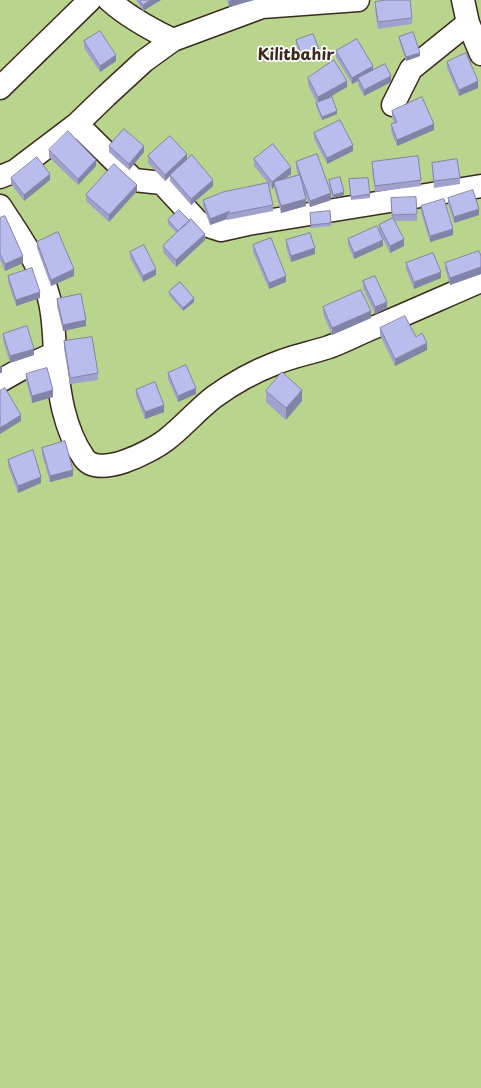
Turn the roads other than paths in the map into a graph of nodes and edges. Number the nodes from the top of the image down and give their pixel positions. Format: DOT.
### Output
graph roads {
  1 [pos="90,0"];
  2 [pos="110,0"];
  3 [pos="358,0"];
  4 [pos="463,0"];
  5 [pos="476,0"];
  6 [pos="481,2"];
  7 [pos="468,23"];
  8 [pos="172,40"];
  9 [pos="481,54"];
  10 [pos="0,88"];
  11 [pos="393,105"];
  12 [pos="77,124"];
  13 [pos="0,177"];
  14 [pos="481,186"];
  15 [pos="0,206"];
  16 [pos="481,281"];
  17 [pos="55,353"];
  18 [pos="0,381"];
  1 -- 10 [label="street"];
  2 -- 8 [label="street"];
  3 -- 8 [label="street"];
  4 -- 7 [label="street"];
  5 -- 6 [label="street"];
  7 -- 9 [label="street"];
  7 -- 11 [label="street"];
  8 -- 12 [label="street"];
  12 -- 13 [label="street"];
  12 -- 14 [label="street"];
  15 -- 17 [label="street"];
  16 -- 17 [label="street"];
  17 -- 18 [label="street"];
}
